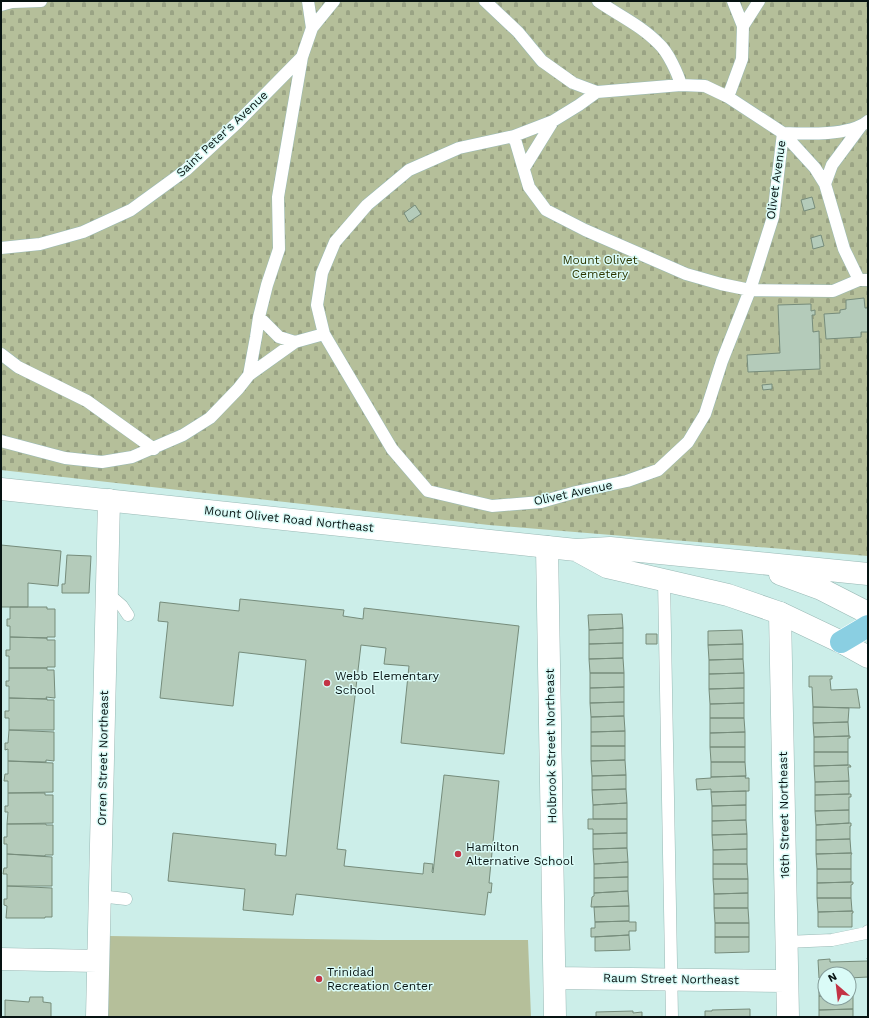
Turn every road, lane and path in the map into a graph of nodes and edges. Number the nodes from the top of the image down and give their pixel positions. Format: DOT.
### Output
graph roads {
  1 [pos="41,1"];
  2 [pos="308,1"];
  3 [pos="334,1"];
  4 [pos="485,1"];
  5 [pos="598,1"];
  6 [pos="733,1"];
  7 [pos="759,1"];
  8 [pos="1,5"];
  9 [pos="743,26"];
  10 [pos="312,28"];
  11 [pos="302,57"];
  12 [pos="681,85"];
  13 [pos="597,92"];
  14 [pos="728,97"];
  15 [pos="553,121"];
  16 [pos="865,124"];
  17 [pos="783,132"];
  18 [pos="514,136"];
  19 [pos="524,168"];
  20 [pos="825,184"];
  21 [pos="1,248"];
  22 [pos="864,280"];
  23 [pos="750,290"];
  24 [pos="259,317"];
  25 [pos="324,334"];
  26 [pos="295,342"];
  27 [pos="1,354"];
  28 [pos="249,375"];
  29 [pos="1,441"];
  30 [pos="154,449"];
  31 [pos="1,489"];
  32 [pos="109,500"];
  33 [pos="548,547"];
  34 [pos="576,550"];
  35 [pos="751,563"];
  36 [pos="868,574"];
  37 [pos="664,580"];
  38 [pos="107,593"];
  39 [pos="780,613"];
  40 [pos="868,614"];
  41 [pos="128,616"];
  42 [pos="868,626"];
  43 [pos="841,642"];
  44 [pos="868,657"];
  45 [pos="99,896"];
  46 [pos="126,899"];
  47 [pos="868,931"];
  48 [pos="786,942"];
  49 [pos="1,959"];
  50 [pos="98,961"];
  51 [pos="555,978"];
  52 [pos="670,979"];
  53 [pos="786,981"];
  54 [pos="97,1017"];
  55 [pos="555,1017"];
  56 [pos="672,1017"];
  57 [pos="788,1017"];
  1 -- 8 [label="lane"];
  2 -- 10 [label="lane"];
  3 -- 10 [label="lane"];
  4 -- 13 [label="lane"];
  5 -- 12 [label="lane"];
  6 -- 9 [label="lane"];
  7 -- 9 [label="lane"];
  9 -- 14 [label="lane"];
  10 -- 11 [label="lane"];
  11 -- 21 [label="lane, Saint Peter's Avenue"];
  11 -- 24 [label="lane"];
  12 -- 13 [label="lane"];
  12 -- 14 [label="lane"];
  13 -- 15 [label="lane, Olivet Avenue"];
  14 -- 17 [label="lane"];
  15 -- 18 [label="lane, Olivet Avenue"];
  15 -- 19 [label="lane"];
  16 -- 17 [label="lane, Olivet Avenue"];
  16 -- 20 [label="lane, Olivet Avenue"];
  17 -- 20 [label="lane"];
  17 -- 23 [label="lane, Olivet Avenue"];
  18 -- 19 [label="lane"];
  18 -- 25 [label="lane, Olivet Avenue"];
  19 -- 23 [label="lane"];
  20 -- 22 [label="lane"];
  22 -- 23 [label="lane"];
  23 -- 25 [label="lane, Olivet Avenue"];
  24 -- 26 [label="lane"];
  24 -- 28 [label="lane"];
  25 -- 26 [label="lane"];
  26 -- 28 [label="lane"];
  27 -- 30 [label="lane"];
  28 -- 30 [label="lane"];
  29 -- 30 [label="lane"];
  31 -- 32 [label="street, Mount Olivet Road Northeast"];
  32 -- 33 [label="street, Mount Olivet Road Northeast"];
  32 -- 38 [label="street, Orren Street Northeast"];
  33 -- 34 [label="street, Mount Olivet Road Northeast"];
  33 -- 51 [label="street, Holbrook Street Northeast"];
  34 -- 35 [label="street, Mount Olivet Road Northeast"];
  34 -- 37 [label="street, Mount Olivet Road Northeast"];
  35 -- 36 [label="street, Mount Olivet Road Northeast"];
  35 -- 40 [label="street, Mount Olivet Road Northeast"];
  37 -- 39 [label="street, Mount Olivet Road Northeast"];
  37 -- 52 [label="lane"];
  38 -- 41 [label="lane"];
  38 -- 45 [label="street, Orren Street Northeast"];
  39 -- 43 [label="street, Mount Olivet Road Northeast"];
  39 -- 48 [label="street, 16th Street Northeast"];
  42 -- 43 [label="main road"];
  43 -- 44 [label="street, Mount Olivet Road Northeast"];
  45 -- 46 [label="lane"];
  45 -- 50 [label="street, Orren Street Northeast"];
  47 -- 48 [label="lane"];
  48 -- 53 [label="street, 16th Street Northeast"];
  49 -- 50 [label="street"];
  50 -- 54 [label="street, Orren Street Northeast"];
  51 -- 52 [label="street, Raum Street Northeast"];
  51 -- 55 [label="street, Holbrook Street Northeast"];
  52 -- 53 [label="street, Raum Street Northeast"];
  52 -- 56 [label="lane"];
  53 -- 57 [label="street, 16th Street Northeast"];
}
